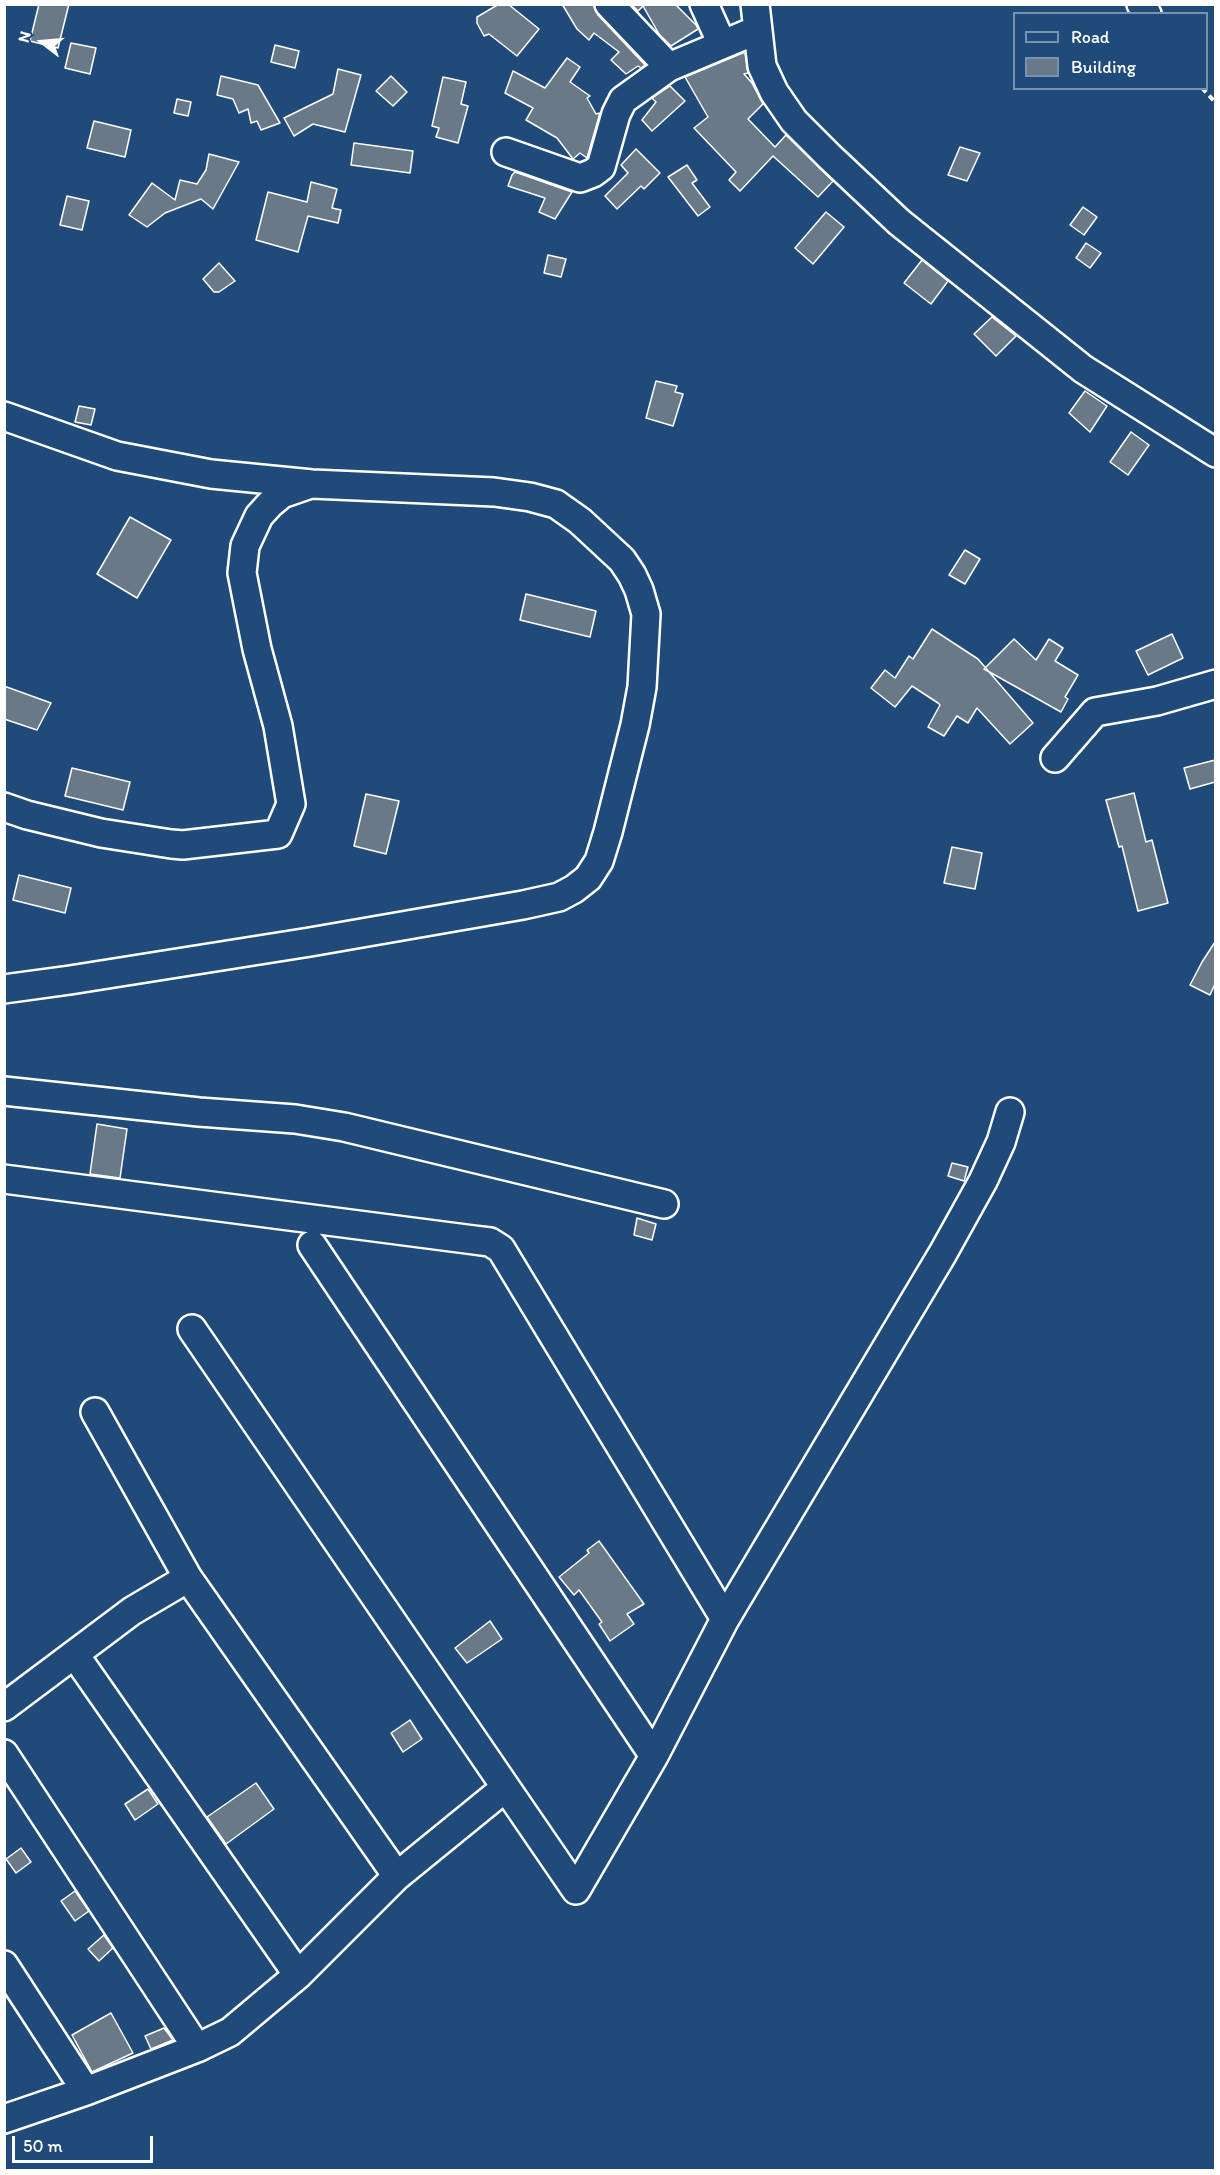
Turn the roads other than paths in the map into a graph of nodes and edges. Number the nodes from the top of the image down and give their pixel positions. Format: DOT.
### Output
graph roads {
  1 [pos="609,4"];
  2 [pos="704,4"];
  3 [pos="756,17"];
  4 [pos="722,44"];
  5 [pos="669,67"];
  6 [pos="506,152"];
  7 [pos="4,416"];
  8 [pos="1215,453"];
  9 [pos="312,484"];
  10 [pos="1215,684"];
  11 [pos="1055,758"];
  12 [pos="4,807"];
  13 [pos="4,989"];
  14 [pos="4,1091"];
  15 [pos="1011,1112"];
  16 [pos="4,1179"];
  17 [pos="664,1204"];
  18 [pos="312,1245"];
  19 [pos="192,1329"];
  20 [pos="95,1412"];
  21 [pos="188,1578"];
  22 [pos="725,1619"];
  23 [pos="75,1655"];
  24 [pos="4,1707"];
  25 [pos="4,1754"];
  26 [pos="654,1756"];
  27 [pos="505,1788"];
  28 [pos="397,1876"];
  29 [pos="4,1965"];
  30 [pos="298,1975"];
  31 [pos="197,2048"];
  32 [pos="86,2091"];
  33 [pos="4,2119"];
  1 -- 5 [label="street"];
  2 -- 4 [label="street"];
  3 -- 4 [label="street"];
  3 -- 8 [label="street"];
  4 -- 5 [label="street"];
  5 -- 6 [label="street"];
  7 -- 9 [label="street"];
  9 -- 12 [label="street"];
  9 -- 13 [label="street"];
  10 -- 11 [label="street"];
  14 -- 17 [label="street"];
  15 -- 22 [label="street"];
  16 -- 22 [label="street"];
  18 -- 26 [label="street"];
  19 -- 27 [label="street"];
  20 -- 21 [label="street"];
  21 -- 23 [label="street"];
  21 -- 28 [label="street"];
  22 -- 26 [label="street"];
  23 -- 24 [label="street"];
  23 -- 30 [label="street"];
  25 -- 31 [label="street"];
  26 -- 27 [label="street"];
  27 -- 28 [label="street"];
  28 -- 30 [label="street"];
  29 -- 32 [label="street"];
  30 -- 31 [label="street"];
  31 -- 32 [label="street"];
  32 -- 33 [label="street"];
}
